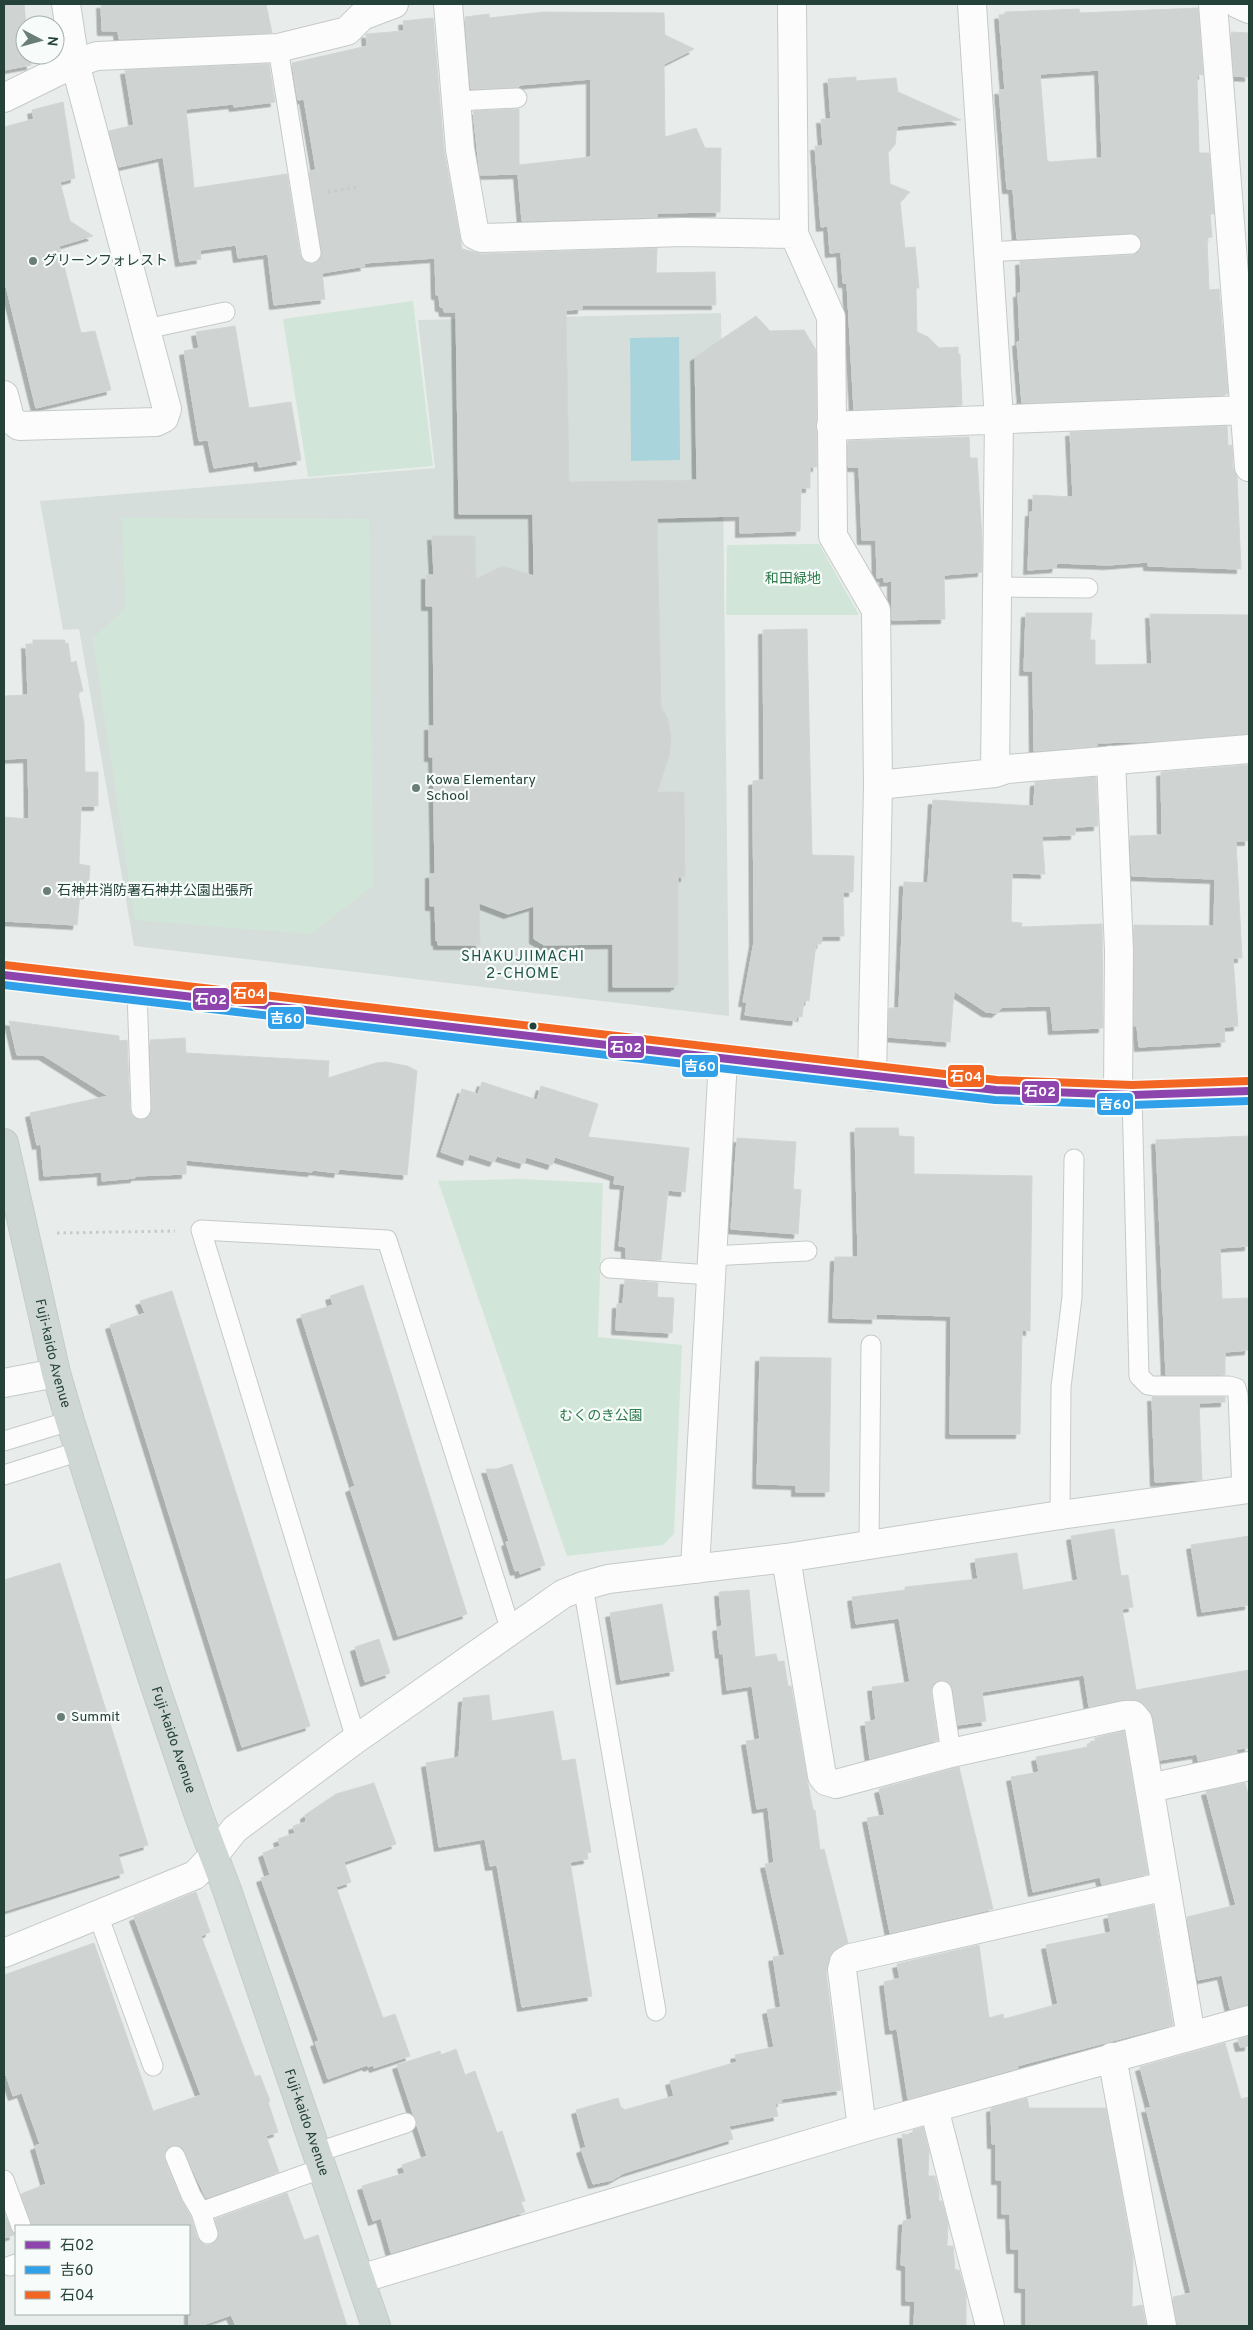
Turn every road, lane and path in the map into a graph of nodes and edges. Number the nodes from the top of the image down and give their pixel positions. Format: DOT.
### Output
graph roads {
  1 [pos="66,4"];
  2 [pos="394,4"];
  3 [pos="448,4"];
  4 [pos="792,4"];
  5 [pos="972,4"];
  6 [pos="1213,4"];
  7 [pos="1238,4"];
  8 [pos="1249,9"];
  9 [pos="278,48"];
  10 [pos="75,63"];
  11 [pos="4,98"];
  12 [pos="517,98"];
  13 [pos="457,101"];
  14 [pos="794,234"];
  15 [pos="1132,244"];
  16 [pos="988,252"];
  17 [pos="311,253"];
  18 [pos="225,312"];
  19 [pos="146,329"];
  20 [pos="4,395"];
  21 [pos="1245,410"];
  22 [pos="999,419"];
  23 [pos="831,426"];
  24 [pos="1249,467"];
  25 [pos="997,587"];
  26 [pos="1088,588"];
  27 [pos="1249,749"];
  28 [pos="1111,760"];
  29 [pos="995,773"];
  30 [pos="878,785"];
  31 [pos="4,975"];
  32 [pos="137,991"];
  33 [pos="722,1059"];
  34 [pos="872,1077"];
  35 [pos="1249,1091"];
  36 [pos="1125,1095"];
  37 [pos="141,1109"];
  38 [pos="4,1143"];
  39 [pos="1074,1159"];
  40 [pos="201,1230"];
  41 [pos="56,1233"];
  42 [pos="807,1251"];
  43 [pos="710,1265"];
  44 [pos="610,1268"];
  45 [pos="871,1345"];
  46 [pos="56,1373"];
  47 [pos="4,1382"];
  48 [pos="70,1421"];
  49 [pos="4,1441"];
  50 [pos="80,1451"];
  51 [pos="4,1475"];
  52 [pos="1245,1490"];
  53 [pos="1060,1515"];
  54 [pos="869,1545"];
  55 [pos="786,1558"];
  56 [pos="695,1569"];
  57 [pos="583,1586"];
  58 [pos="511,1631"];
  59 [pos="942,1691"];
  60 [pos="356,1739"];
  61 [pos="951,1753"];
  62 [pos="1249,1766"];
  63 [pos="1150,1788"];
  64 [pos="215,1854"];
  65 [pos="1166,1886"];
  66 [pos="98,1915"];
  67 [pos="4,1953"];
  68 [pos="656,2011"];
  69 [pos="1249,2020"];
  70 [pos="1191,2036"];
  71 [pos="1112,2057"];
  72 [pos="153,2066"];
  73 [pos="934,2108"];
  74 [pos="406,2122"];
  75 [pos="862,2128"];
  76 [pos="175,2156"];
  77 [pos="320,2160"];
  78 [pos="4,2180"];
  79 [pos="201,2212"];
  80 [pos="20,2225"];
  81 [pos="208,2234"];
  82 [pos="360,2279"];
  83 [pos="376,2326"];
  84 [pos="990,2326"];
  85 [pos="1162,2326"];
  1 -- 10 [label="street"];
  2 -- 9 [label="street"];
  3 -- 13 [label="street"];
  4 -- 14 [label="street"];
  5 -- 16 [label="street"];
  6 -- 21 [label="street"];
  7 -- 8 [label="street"];
  9 -- 10 [label="street"];
  9 -- 17 [label="lane"];
  10 -- 11 [label="street"];
  10 -- 19 [label="street"];
  12 -- 13 [label="lane"];
  13 -- 14 [label="street"];
  14 -- 23 [label="street"];
  15 -- 16 [label="lane"];
  16 -- 22 [label="street"];
  18 -- 19 [label="lane"];
  19 -- 20 [label="street"];
  21 -- 22 [label="street"];
  21 -- 24 [label="street"];
  22 -- 23 [label="street"];
  22 -- 25 [label="street"];
  23 -- 30 [label="street"];
  25 -- 26 [label="lane"];
  25 -- 29 [label="street"];
  27 -- 28 [label="street"];
  28 -- 29 [label="street"];
  28 -- 36 [label="street"];
  29 -- 30 [label="street"];
  30 -- 34 [label="street"];
  31 -- 32 [label="street"];
  32 -- 33 [label="street"];
  32 -- 37 [label="lane"];
  33 -- 34 [label="street"];
  33 -- 43 [label="street"];
  34 -- 36 [label="street"];
  35 -- 36 [label="street"];
  36 -- 52 [label="lane"];
  38 -- 46 [label="main road, Fuji-kaido Avenue"];
  39 -- 53 [label="lane"];
  40 -- 41 [label="path"];
  40 -- 58 [label="lane"];
  40 -- 60 [label="lane"];
  42 -- 43 [label="lane"];
  43 -- 44 [label="lane"];
  43 -- 56 [label="street"];
  45 -- 54 [label="lane"];
  46 -- 47 [label="street"];
  46 -- 48 [label="main road, Fuji-kaido Avenue"];
  48 -- 49 [label="lane"];
  48 -- 50 [label="main road, Fuji-kaido Avenue"];
  50 -- 51 [label="lane"];
  50 -- 64 [label="main road, Fuji-kaido Avenue"];
  52 -- 53 [label="street"];
  53 -- 54 [label="street"];
  54 -- 55 [label="street"];
  55 -- 56 [label="street"];
  55 -- 61 [label="street"];
  56 -- 57 [label="street"];
  57 -- 58 [label="street"];
  57 -- 68 [label="lane"];
  58 -- 60 [label="street"];
  59 -- 61 [label="lane"];
  60 -- 64 [label="street"];
  61 -- 63 [label="street"];
  62 -- 63 [label="street"];
  63 -- 65 [label="street"];
  64 -- 66 [label="street"];
  64 -- 77 [label="main road, Fuji-kaido Avenue"];
  65 -- 70 [label="street"];
  65 -- 75 [label="street"];
  66 -- 67 [label="street"];
  66 -- 72 [label="lane"];
  69 -- 70 [label="street"];
  70 -- 71 [label="street"];
  71 -- 73 [label="street"];
  71 -- 85 [label="street"];
  73 -- 75 [label="street"];
  73 -- 84 [label="street"];
  74 -- 77 [label="lane"];
  75 -- 82 [label="street"];
  76 -- 79 [label="lane"];
  77 -- 79 [label="lane"];
  77 -- 82 [label="main road, Fuji-kaido Avenue"];
  78 -- 80 [label="lane"];
  79 -- 81 [label="lane"];
  82 -- 83 [label="main road, Fuji-kaido Avenue"];
}
